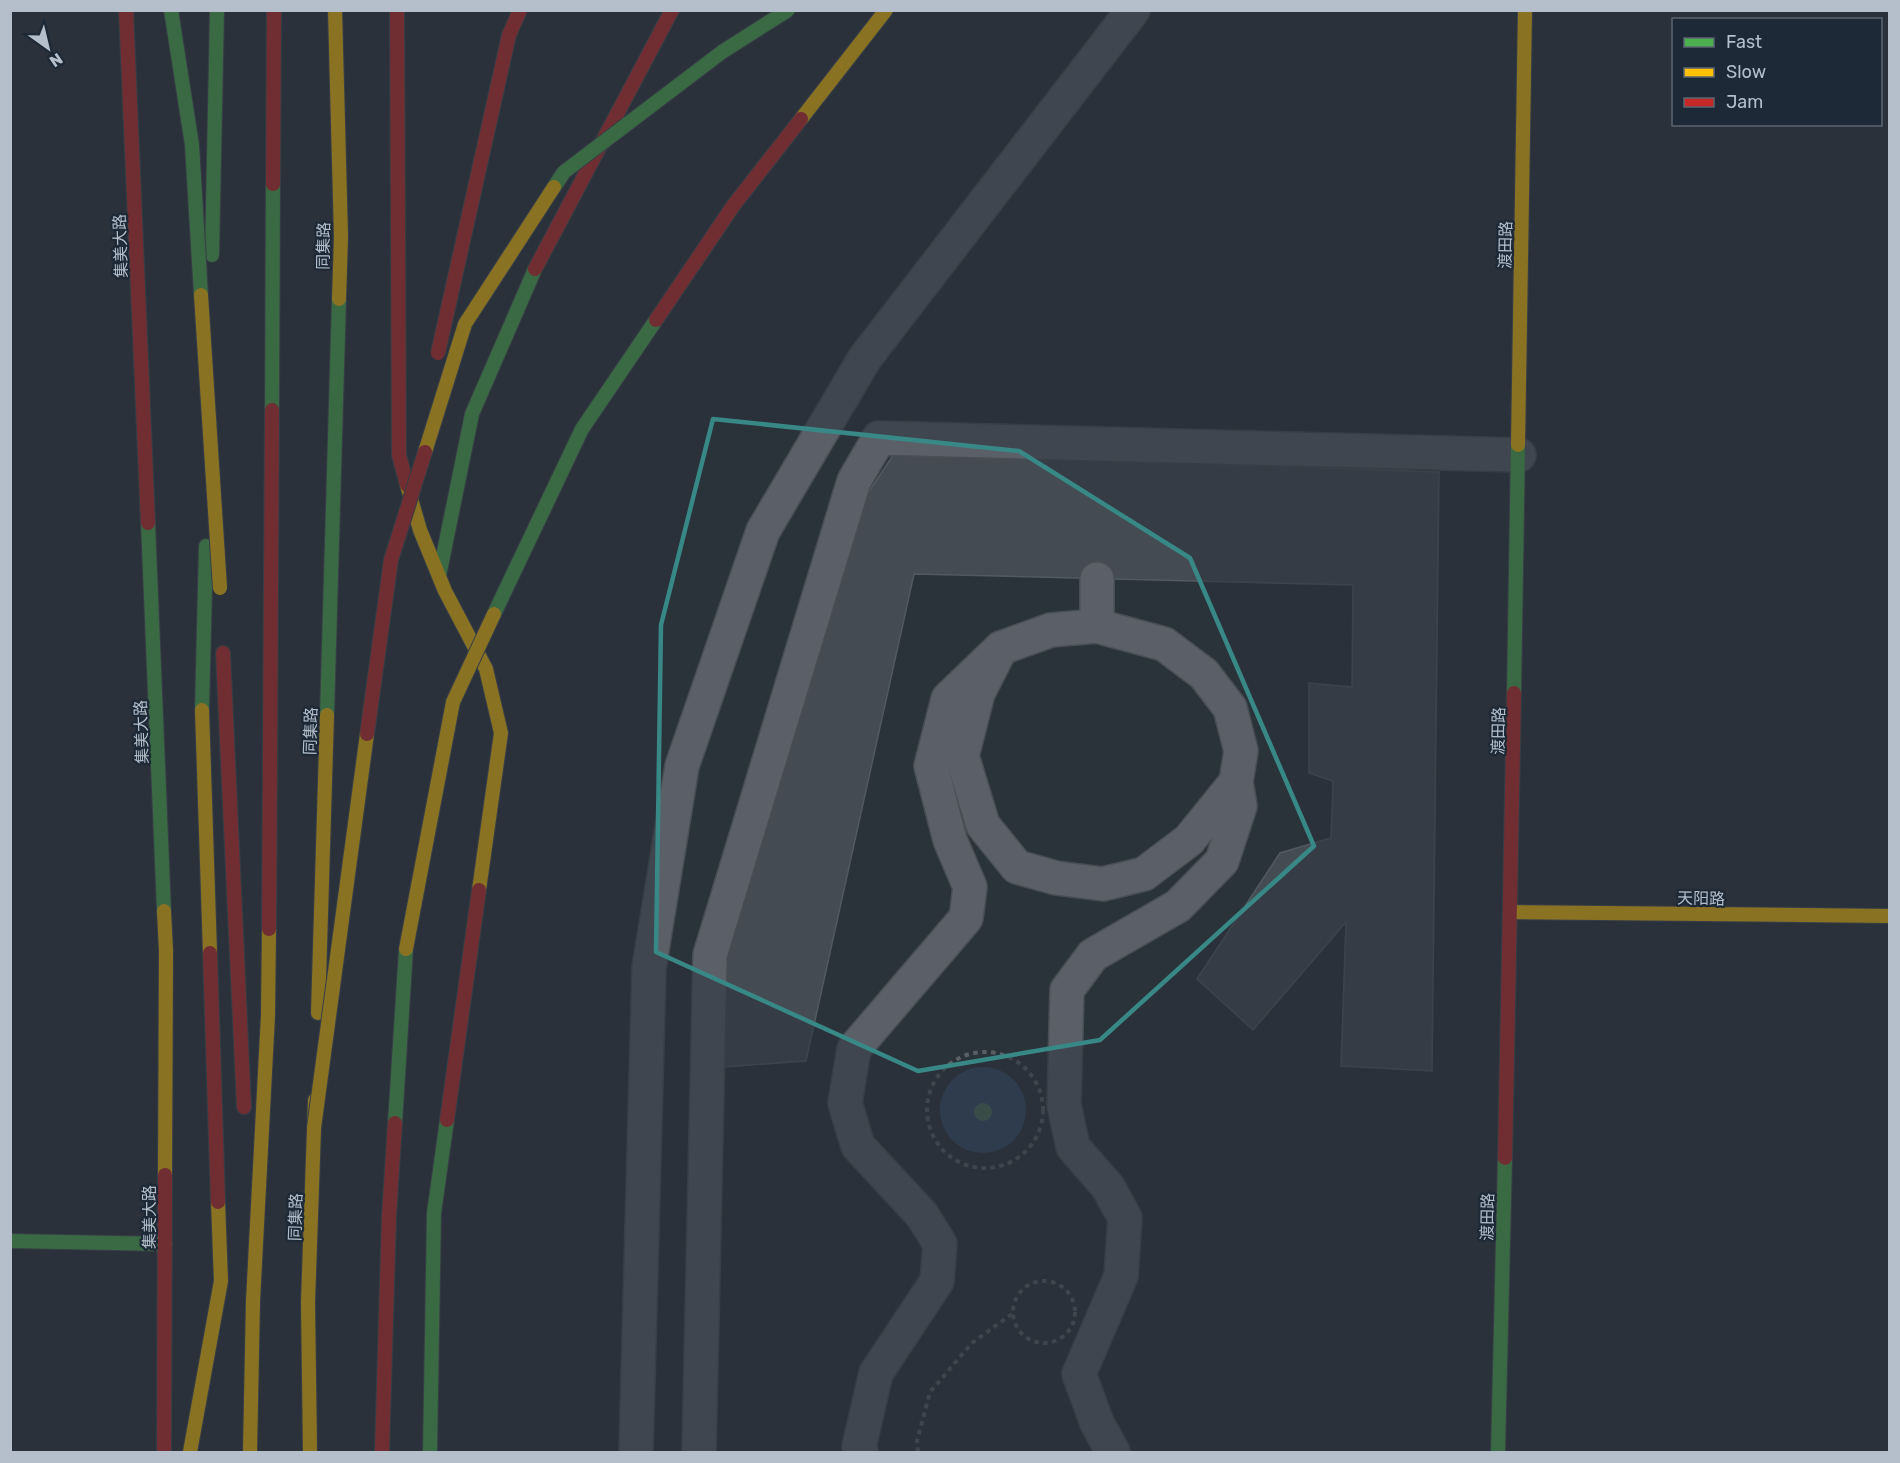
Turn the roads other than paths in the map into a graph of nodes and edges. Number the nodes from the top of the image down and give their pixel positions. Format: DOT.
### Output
graph roads {
  1 [pos="126,10"];
  2 [pos="171,10"];
  3 [pos="217,10"];
  4 [pos="274,10"];
  5 [pos="335,10"];
  6 [pos="398,10"];
  7 [pos="520,10"];
  8 [pos="672,10"];
  9 [pos="788,10"];
  10 [pos="886,10"];
  11 [pos="1133,10"];
  12 [pos="1525,10"];
  13 [pos="436,362"];
  14 [pos="428,396"];
  15 [pos="1518,455"];
  16 [pos="391,560"];
  17 [pos="439,576"];
  18 [pos="1097,579"];
  19 [pos="221,600"];
  20 [pos="1097,626"];
  21 [pos="223,635"];
  22 [pos="1001,648"];
  23 [pos="1236,782"];
  24 [pos="1511,912"];
  25 [pos="1890,916"];
  26 [pos="245,1123"];
  27 [pos="314,1128"];
  28 [pos="247,1158"];
  29 [pos="10,1241"];
  30 [pos="165,1244"];
  31 [pos="253,1301"];
  32 [pos="164,1452"];
  33 [pos="190,1452"];
  34 [pos="250,1452"];
  35 [pos="310,1452"];
  36 [pos="382,1452"];
  37 [pos="430,1452"];
  38 [pos="636,1452"];
  39 [pos="699,1452"];
  40 [pos="861,1452"];
  41 [pos="1113,1452"];
  42 [pos="1498,1452"];
  1 -- 30 [label="main road, 集美大路"];
  2 -- 19 [label="main road, bridge"];
  3 -- 33 [label="main road"];
  4 -- 31 [label="main road"];
  5 -- 27 [label="main road, 同集路, bridge"];
  6 -- 17 [label="main road"];
  7 -- 13 [label="main road, bridge"];
  8 -- 17 [label="main road"];
  9 -- 16 [label="main road, bridge"];
  10 -- 36 [label="main road, bridge"];
  11 -- 38 [label="street"];
  12 -- 15 [label="main road, 渡田路"];
  14 -- 16 [label="main road, bridge"];
  15 -- 24 [label="main road, 渡田路"];
  15 -- 39 [label="street"];
  16 -- 27 [label="main road, bridge"];
  17 -- 37 [label="main road"];
  18 -- 20 [label="street"];
  20 -- 22 [label="street"];
  20 -- 23 [label="street"];
  21 -- 26 [label="main road"];
  22 -- 23 [label="street"];
  22 -- 40 [label="street"];
  23 -- 41 [label="street"];
  24 -- 25 [label="main road, 天阳路"];
  24 -- 42 [label="main road, 渡田路"];
  27 -- 35 [label="main road, 同集路"];
  28 -- 31 [label="main road"];
  29 -- 30 [label="main road"];
  30 -- 32 [label="main road, 集美大路"];
  31 -- 34 [label="main road"];
}
